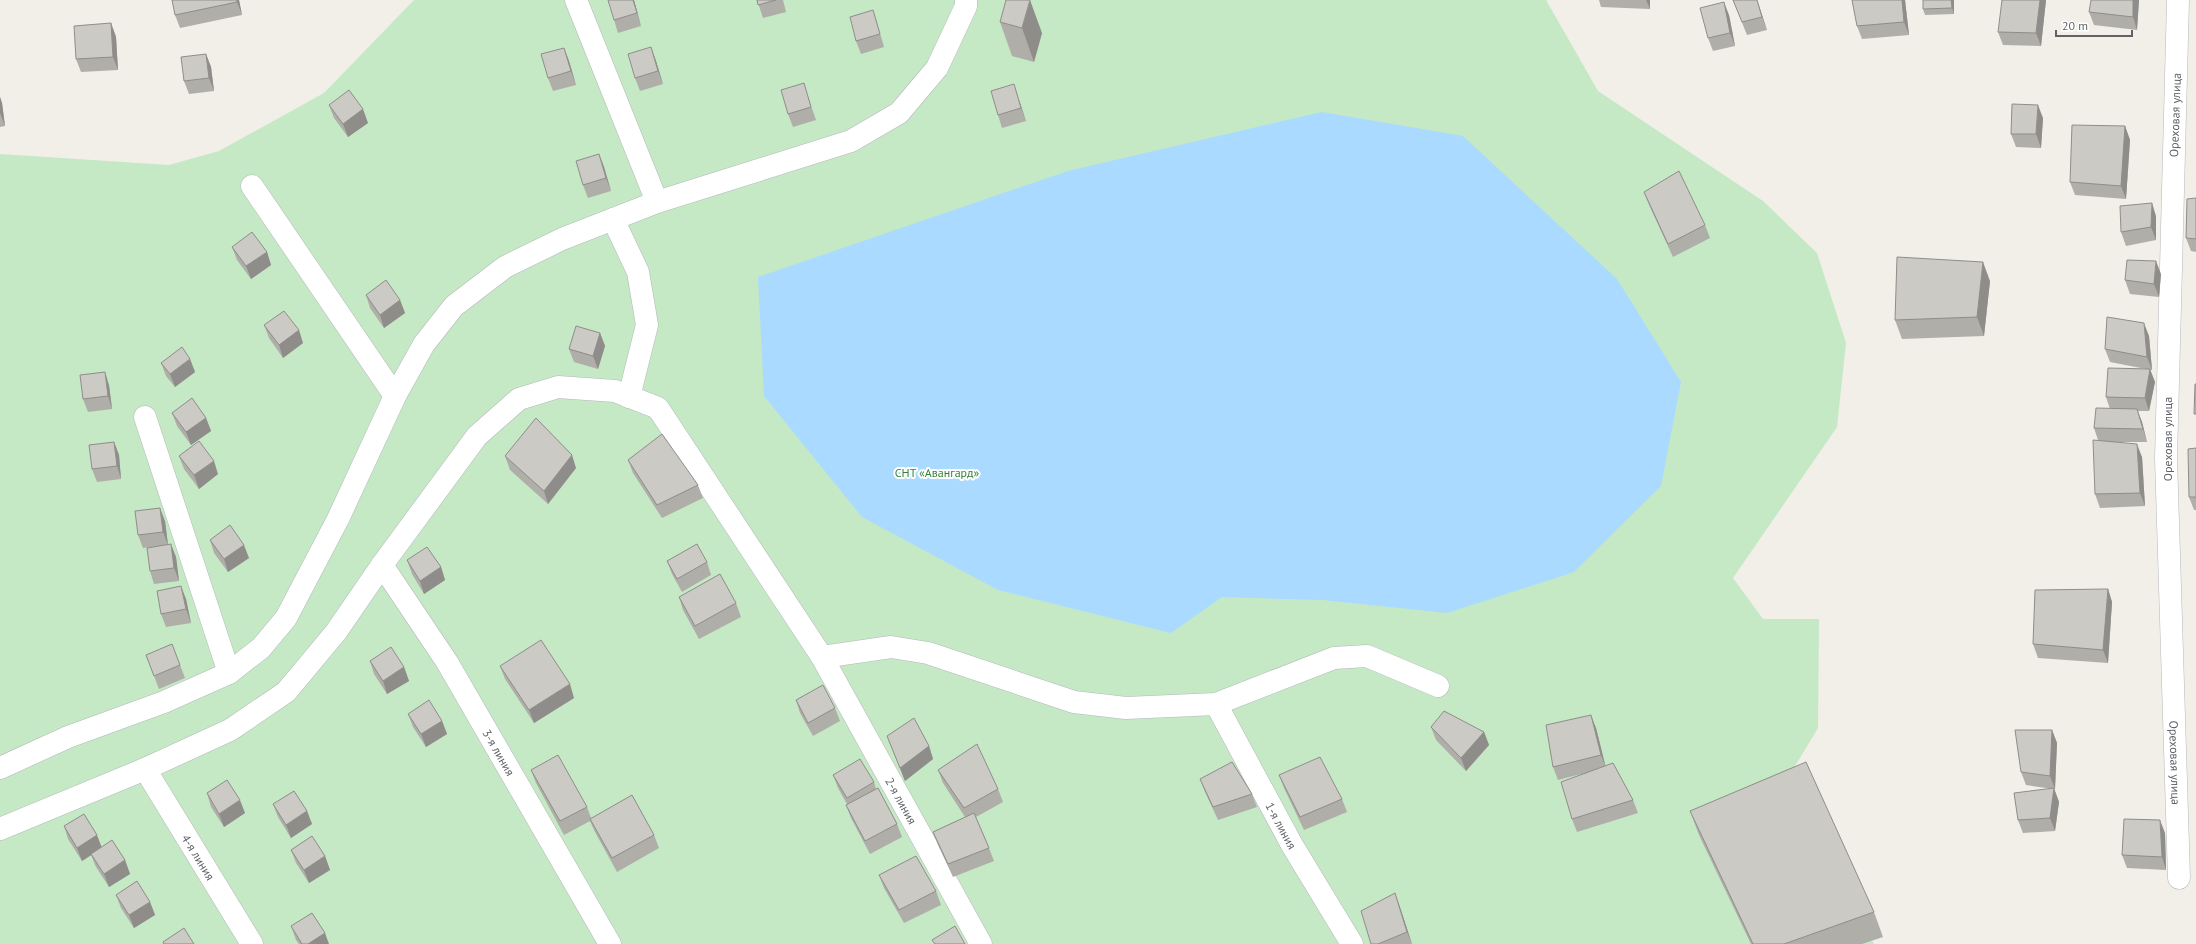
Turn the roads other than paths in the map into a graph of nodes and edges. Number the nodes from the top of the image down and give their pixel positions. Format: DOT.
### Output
graph roads {
  1 [pos="576,0"];
  2 [pos="966,0"];
  3 [pos="2178,0"];
  4 [pos="252,186"];
  5 [pos="657,202"];
  6 [pos="613,219"];
  7 [pos="395,396"];
  8 [pos="629,396"];
  9 [pos="145,418"];
  10 [pos="382,565"];
  11 [pos="822,657"];
  12 [pos="229,673"];
  13 [pos="1438,686"];
  14 [pos="1216,704"];
  15 [pos="0,768"];
  16 [pos="145,769"];
  17 [pos="0,829"];
  18 [pos="2179,878"];
  19 [pos="252,944"];
  20 [pos="610,944"];
  21 [pos="981,944"];
  22 [pos="1352,944"];
  1 -- 5 [label="street"];
  2 -- 5 [label="street"];
  3 -- 18 [label="street, Ореховая улица"];
  4 -- 7 [label="street"];
  5 -- 6 [label="street"];
  6 -- 7 [label="street"];
  6 -- 8 [label="street"];
  7 -- 12 [label="street"];
  8 -- 10 [label="street, 2-я линия"];
  8 -- 11 [label="street, 2-я линия"];
  9 -- 12 [label="street"];
  10 -- 16 [label="street, 2-я линия"];
  10 -- 20 [label="street, 3-я линия"];
  11 -- 14 [label="street"];
  11 -- 21 [label="street, 2-я линия"];
  12 -- 15 [label="street"];
  13 -- 14 [label="street"];
  14 -- 22 [label="street, 1-я линия"];
  16 -- 17 [label="street, 2-я линия"];
  16 -- 19 [label="street, 4-я линия"];
}
